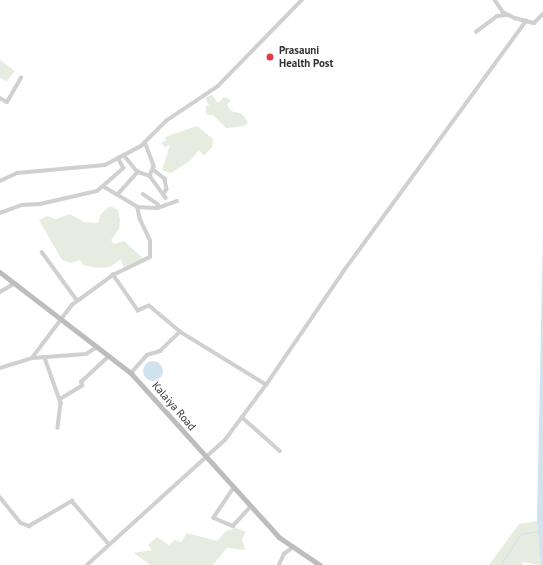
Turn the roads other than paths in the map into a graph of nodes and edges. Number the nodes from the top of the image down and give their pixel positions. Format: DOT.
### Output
graph roads {
  1 [pos="302,0"];
  2 [pos="495,0"];
  3 [pos="543,14"];
  4 [pos="507,15"];
  5 [pos="526,21"];
  6 [pos="476,32"];
  7 [pos="21,78"];
  8 [pos="0,98"];
  9 [pos="145,142"];
  10 [pos="124,155"];
  11 [pos="118,158"];
  12 [pos="154,170"];
  13 [pos="138,172"];
  14 [pos="150,176"];
  15 [pos="0,181"];
  16 [pos="104,187"];
  17 [pos="118,194"];
  18 [pos="143,194"];
  19 [pos="164,194"];
  20 [pos="166,198"];
  21 [pos="177,201"];
  22 [pos="137,207"];
  23 [pos="158,208"];
  24 [pos="0,212"];
  25 [pos="42,252"];
  26 [pos="0,272"];
  27 [pos="113,275"];
  28 [pos="14,284"];
  29 [pos="0,292"];
  30 [pos="77,300"];
  31 [pos="60,320"];
  32 [pos="180,332"];
  33 [pos="97,347"];
  34 [pos="109,356"];
  35 [pos="32,358"];
  36 [pos="45,358"];
  37 [pos="0,368"];
  38 [pos="132,373"];
  39 [pos="266,385"];
  40 [pos="60,399"];
  41 [pos="242,417"];
  42 [pos="58,428"];
  43 [pos="280,451"];
  44 [pos="206,458"];
  45 [pos="234,488"];
  46 [pos="0,497"];
  47 [pos="251,506"];
  48 [pos="109,544"];
  49 [pos="292,548"];
  50 [pos="87,565"];
  51 [pos="279,565"];
  52 [pos="320,565"];
  1 -- 9 [label="street"];
  2 -- 4 [label="street"];
  3 -- 5 [label="street"];
  4 -- 5 [label="street"];
  4 -- 6 [label="street"];
  5 -- 39 [label="street"];
  7 -- 8 [label="street"];
  9 -- 10 [label="street"];
  9 -- 12 [label="street"];
  10 -- 11 [label="street"];
  10 -- 13 [label="street"];
  11 -- 15 [label="street"];
  11 -- 16 [label="street"];
  12 -- 14 [label="street"];
  12 -- 19 [label="street"];
  13 -- 14 [label="street"];
  13 -- 17 [label="street"];
  14 -- 19 [label="street"];
  16 -- 17 [label="street"];
  16 -- 24 [label="street"];
  17 -- 22 [label="street"];
  18 -- 23 [label="street"];
  19 -- 20 [label="street"];
  21 -- 23 [label="street"];
  22 -- 23 [label="street"];
  22 -- 27 [label="street"];
  25 -- 30 [label="street"];
  26 -- 28 [label="main road, Kalaiya Road"];
  27 -- 30 [label="street"];
  27 -- 32 [label="street"];
  28 -- 29 [label="street"];
  28 -- 31 [label="main road, Kalaiya Road"];
  30 -- 31 [label="street"];
  31 -- 33 [label="main road, Kalaiya Road"];
  31 -- 35 [label="street"];
  32 -- 38 [label="street"];
  32 -- 39 [label="street"];
  33 -- 34 [label="main road, Kalaiya Road"];
  33 -- 36 [label="street"];
  34 -- 38 [label="main road, Kalaiya Road"];
  34 -- 40 [label="street"];
  35 -- 36 [label="street"];
  35 -- 37 [label="street"];
  36 -- 40 [label="street"];
  38 -- 44 [label="main road, Kalaiya Road"];
  39 -- 41 [label="street"];
  40 -- 42 [label="street"];
  41 -- 43 [label="street"];
  41 -- 44 [label="street"];
  44 -- 45 [label="main road, Kalaiya Road"];
  44 -- 48 [label="street"];
  45 -- 47 [label="main road, Kalaiya Road"];
  45 -- 47 [label="street"];
  46 -- 48 [label="street"];
  47 -- 49 [label="main road, Kalaiya Road"];
  48 -- 50 [label="street"];
  49 -- 51 [label="street"];
  49 -- 52 [label="main road, Kalaiya Road"];
}
